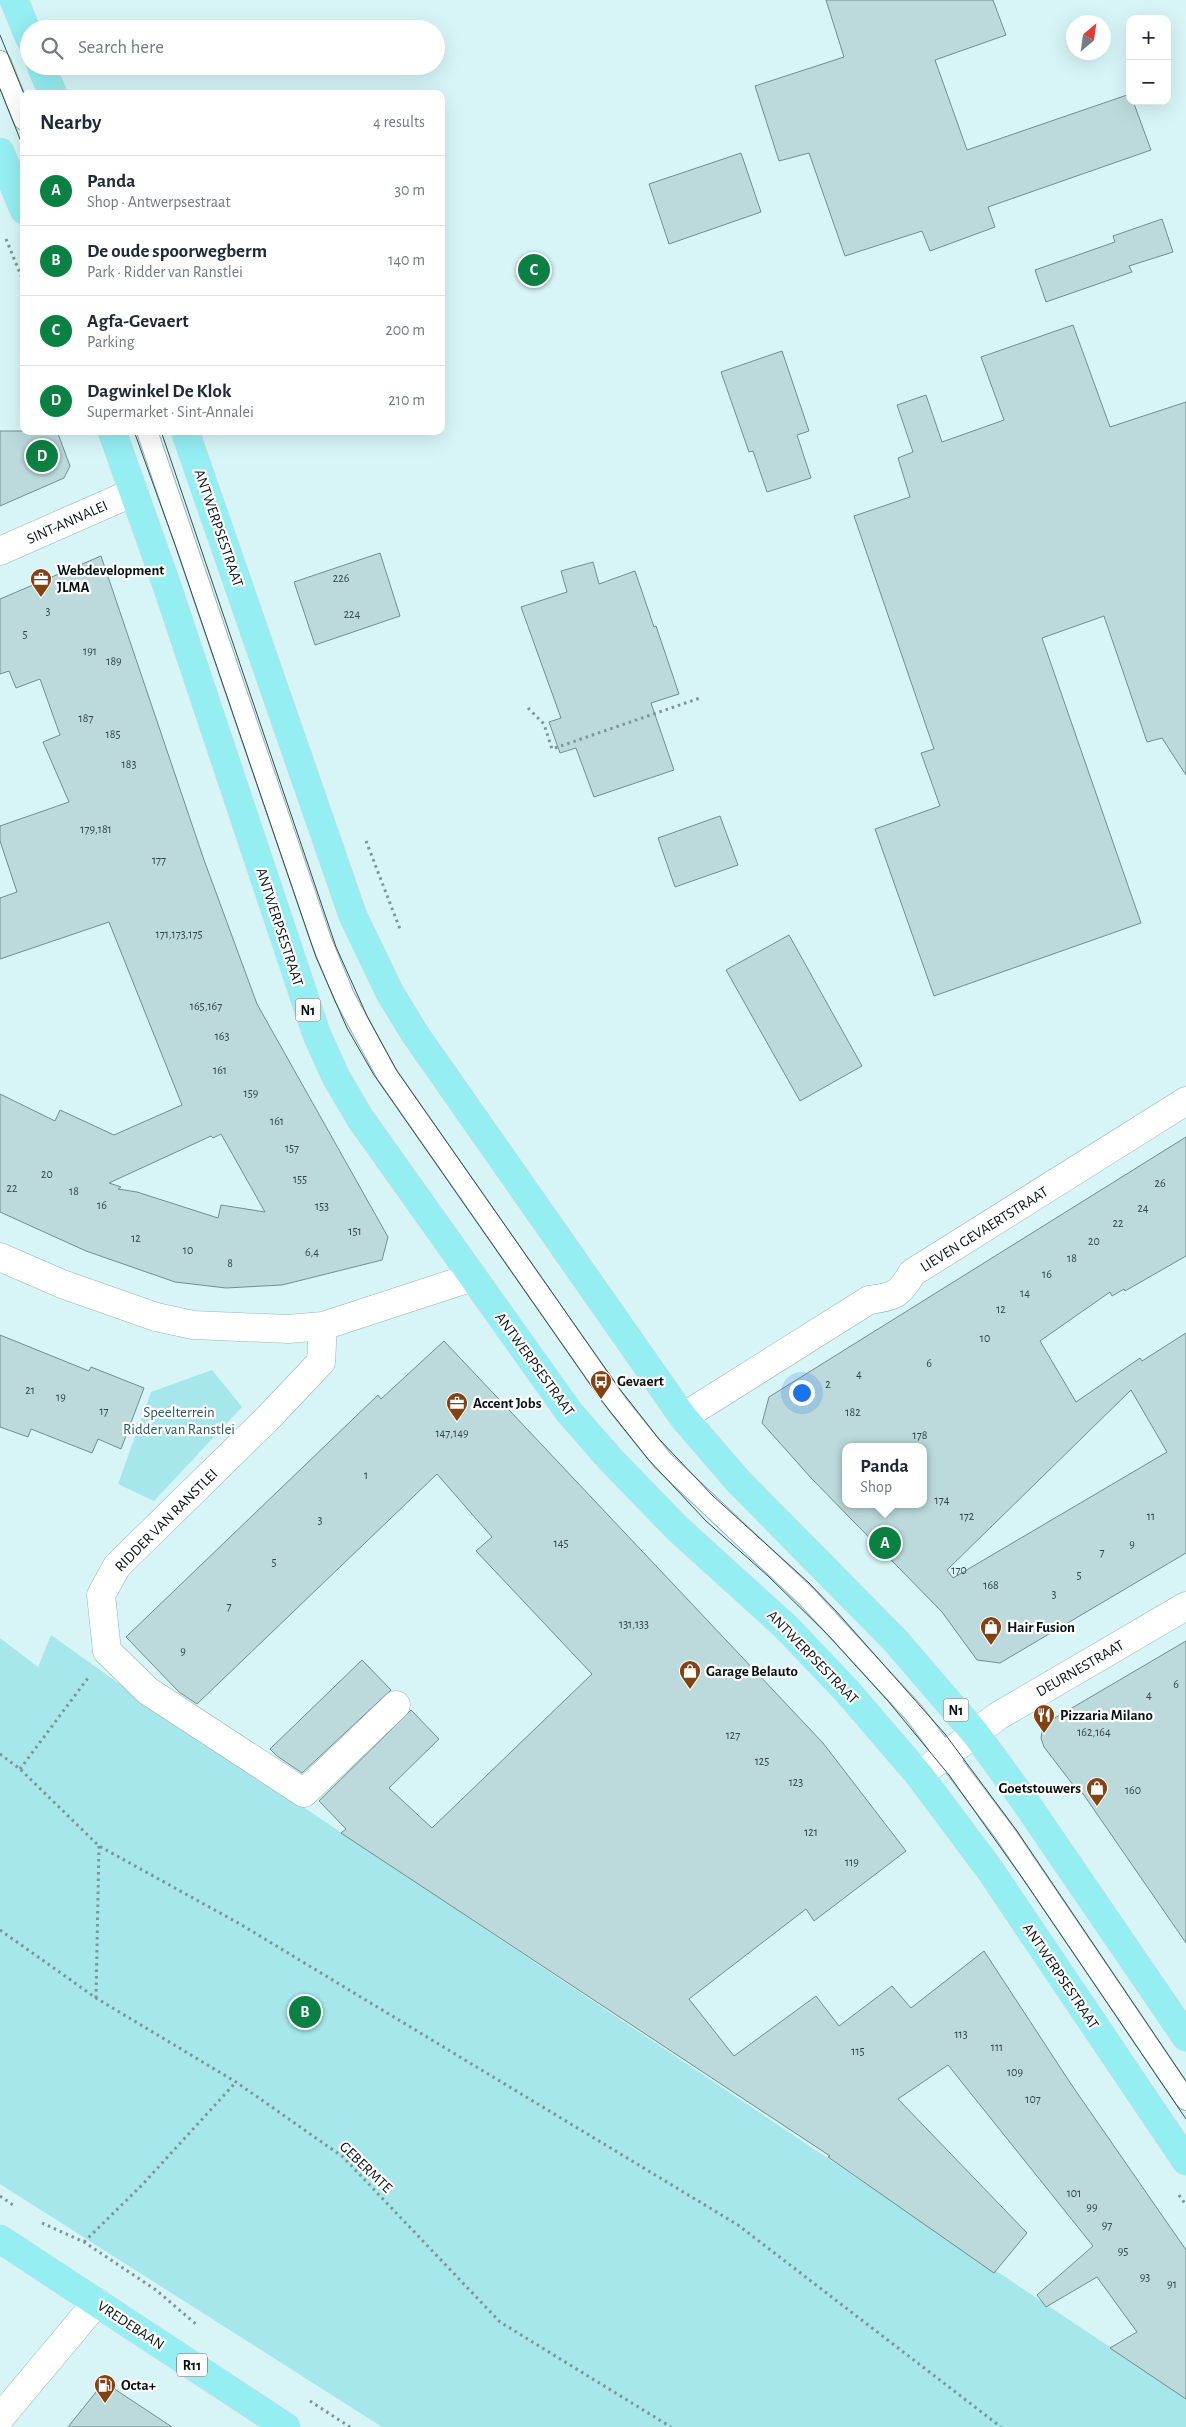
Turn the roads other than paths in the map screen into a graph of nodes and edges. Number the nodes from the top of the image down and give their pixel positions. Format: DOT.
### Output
graph roads {
  1 [pos="14,0"];
  2 [pos="22,20"];
  3 [pos="0,61"];
  4 [pos="45,75"];
  5 [pos="50,90"];
  6 [pos="20,110"];
  7 [pos="0,152"];
  8 [pos="20,200"];
  9 [pos="113,435"];
  10 [pos="148,435"];
  11 [pos="186,435"];
  12 [pos="134,492"];
  13 [pos="0,551"];
  14 [pos="1186,1101"];
  15 [pos="0,1257"];
  16 [pos="473,1277"];
  17 [pos="323,1326"];
  18 [pos="683,1417"];
  19 [pos="1186,1606"];
  20 [pos="396,1705"];
  21 [pos="975,1733"];
  22 [pos="947,1755"];
  23 [pos="919,1775"];
  24 [pos="1186,2037"];
  25 [pos="1186,2100"];
  26 [pos="1186,2161"];
  27 [pos="0,2239"];
  28 [pos="97,2302"];
  29 [pos="0,2418"];
  30 [pos="286,2427"];
  1 -- 2 [label="main road"];
  3 -- 6 [label="lane"];
  4 -- 5 [label="main road"];
  7 -- 8 [label="main road"];
  9 -- 12 [label="main road, ANTWERPSESTRAAT / N1"];
  10 -- 22 [label="lane"];
  11 -- 18 [label="main road, ANTWERPSESTRAAT / N1"];
  12 -- 13 [label="street, SINT-ANNALEI"];
  12 -- 16 [label="main road, ANTWERPSESTRAAT / N1"];
  14 -- 18 [label="street, LIEVEN GEVAERTSTRAAT"];
  15 -- 17 [label="street"];
  16 -- 17 [label="street"];
  16 -- 23 [label="main road, ANTWERPSESTRAAT / N1"];
  17 -- 20 [label="street, RIDDER VAN RANSTLEI"];
  18 -- 21 [label="main road, ANTWERPSESTRAAT / N1"];
  19 -- 21 [label="street, DEURNESTRAAT"];
  21 -- 22 [label="street, DEURNESTRAAT"];
  21 -- 24 [label="main road, ANTWERPSESTRAAT / N1"];
  22 -- 23 [label="street, DEURNESTRAAT"];
  22 -- 25 [label="lane"];
  23 -- 26 [label="main road, ANTWERPSESTRAAT / N1"];
  27 -- 28 [label="main road, VREDEBAAN / R11"];
  28 -- 29 [label="street"];
  28 -- 30 [label="main road, VREDEBAAN / R11"];
}
